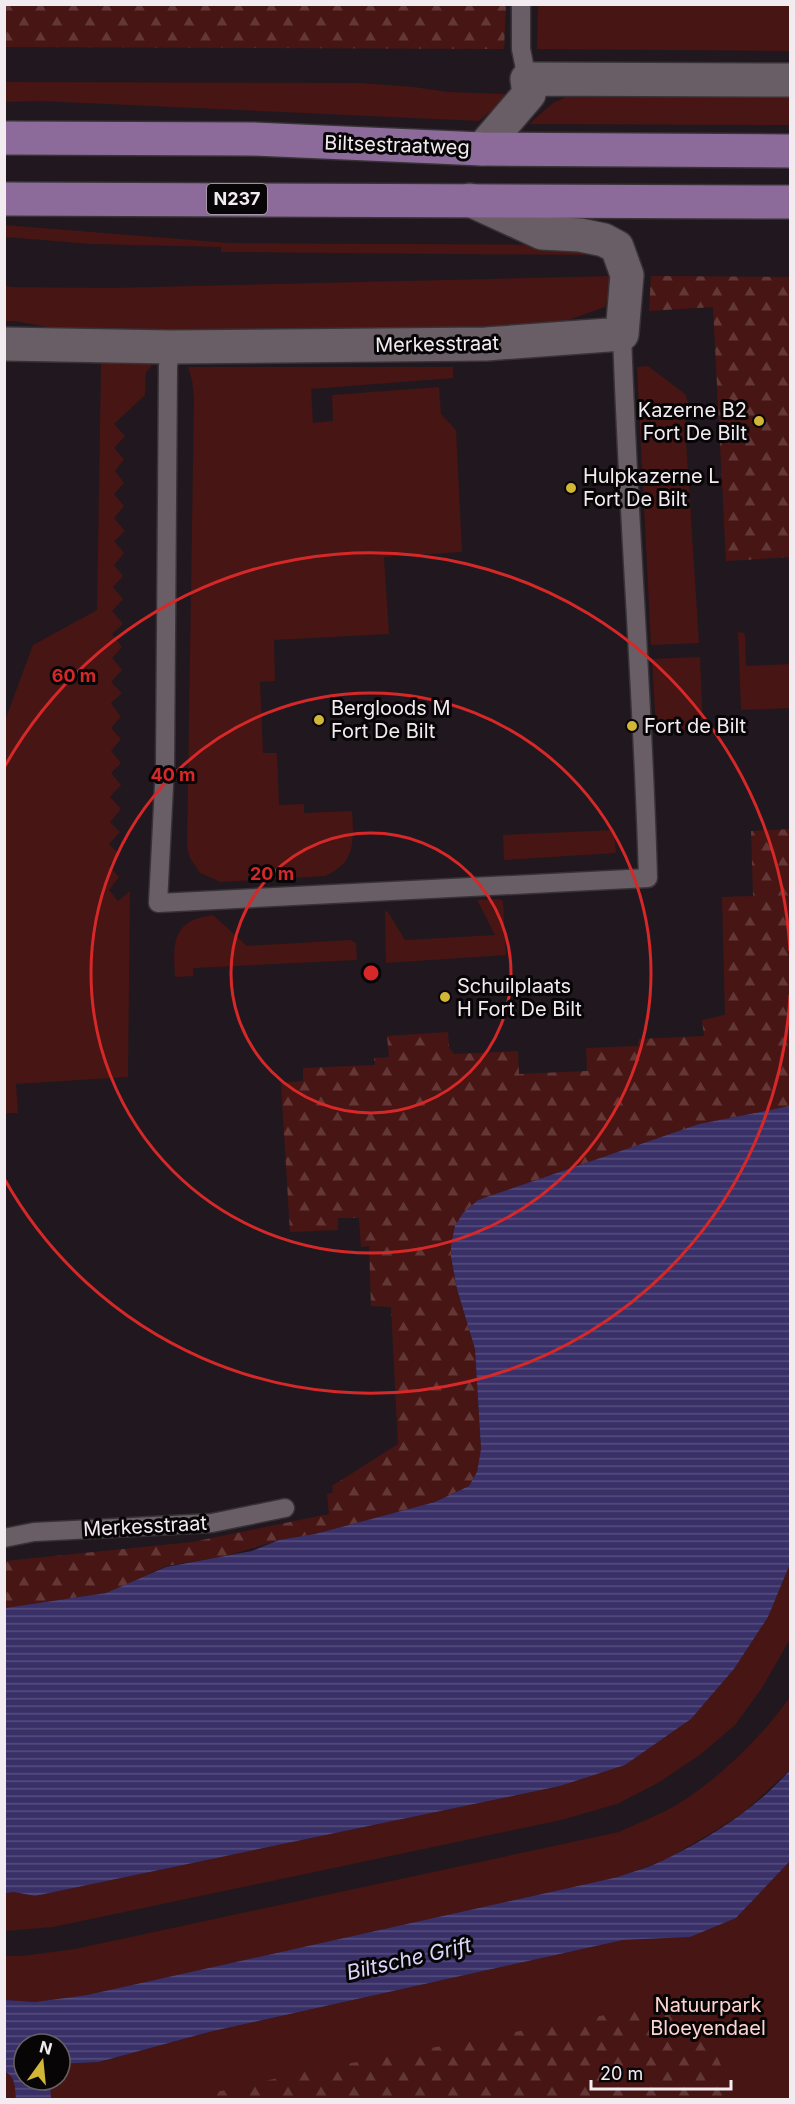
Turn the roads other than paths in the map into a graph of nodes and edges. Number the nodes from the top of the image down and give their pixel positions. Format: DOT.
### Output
graph roads {
  1 [pos="521,4"];
  2 [pos="528,79"];
  3 [pos="790,80"];
  4 [pos="4,138"];
  5 [pos="482,149"];
  6 [pos="790,151"];
  7 [pos="4,198"];
  8 [pos="470,200"];
  9 [pos="790,201"];
  10 [pos="622,334"];
  11 [pos="4,344"];
  12 [pos="171,347"];
  13 [pos="285,1508"];
  14 [pos="4,1538"];
  1 -- 2 [label="lane"];
  2 -- 3 [label="street"];
  2 -- 5 [label="street"];
  4 -- 5 [label="main road, Biltsestraatweg"];
  5 -- 6 [label="main road, Biltsestraatweg"];
  7 -- 8 [label="main road, N237"];
  8 -- 9 [label="main road, N237"];
  8 -- 10 [label="street"];
  10 -- 12 [label="street, Merkesstraat"];
  10 -- 12 [label="lane"];
  11 -- 12 [label="street, Merkesstraat"];
  13 -- 14 [label="lane, Merkesstraat"];
}
